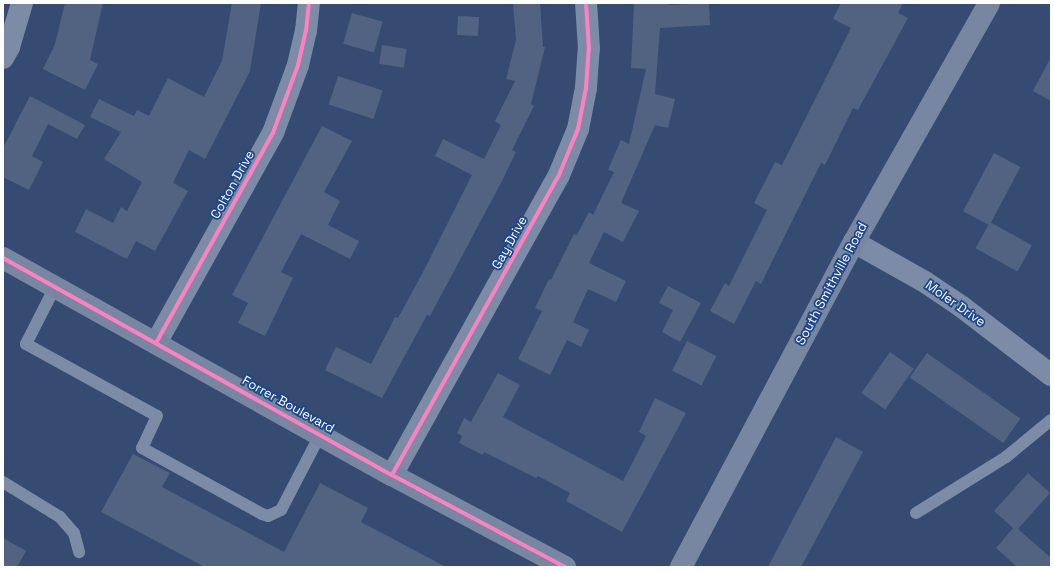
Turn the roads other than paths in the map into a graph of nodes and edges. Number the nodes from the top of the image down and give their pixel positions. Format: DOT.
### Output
graph roads {
  1 [pos="22,3"];
  2 [pos="309,3"];
  3 [pos="586,3"];
  4 [pos="989,3"];
  5 [pos="3,58"];
  6 [pos="854,242"];
  7 [pos="3,258"];
  8 [pos="55,287"];
  9 [pos="156,344"];
  10 [pos="1051,375"];
  11 [pos="1051,420"];
  12 [pos="320,434"];
  13 [pos="392,475"];
  14 [pos="3,482"];
  15 [pos="916,513"];
  16 [pos="79,552"];
  17 [pos="565,567"];
  18 [pos="681,567"];
  1 -- 5 [label="street"];
  2 -- 9 [label="street, Colton Drive"];
  3 -- 13 [label="street, Gay Drive"];
  4 -- 6 [label="street, South Smithville Road"];
  6 -- 10 [label="street, Moler Drive"];
  6 -- 18 [label="street, South Smithville Road"];
  7 -- 8 [label="street, Forrer Boulevard"];
  8 -- 9 [label="street, Forrer Boulevard"];
  8 -- 12 [label="lane"];
  9 -- 12 [label="street, Forrer Boulevard"];
  11 -- 15 [label="lane"];
  12 -- 13 [label="street, Forrer Boulevard"];
  13 -- 17 [label="street, Forrer Boulevard"];
  14 -- 16 [label="lane"];
}
